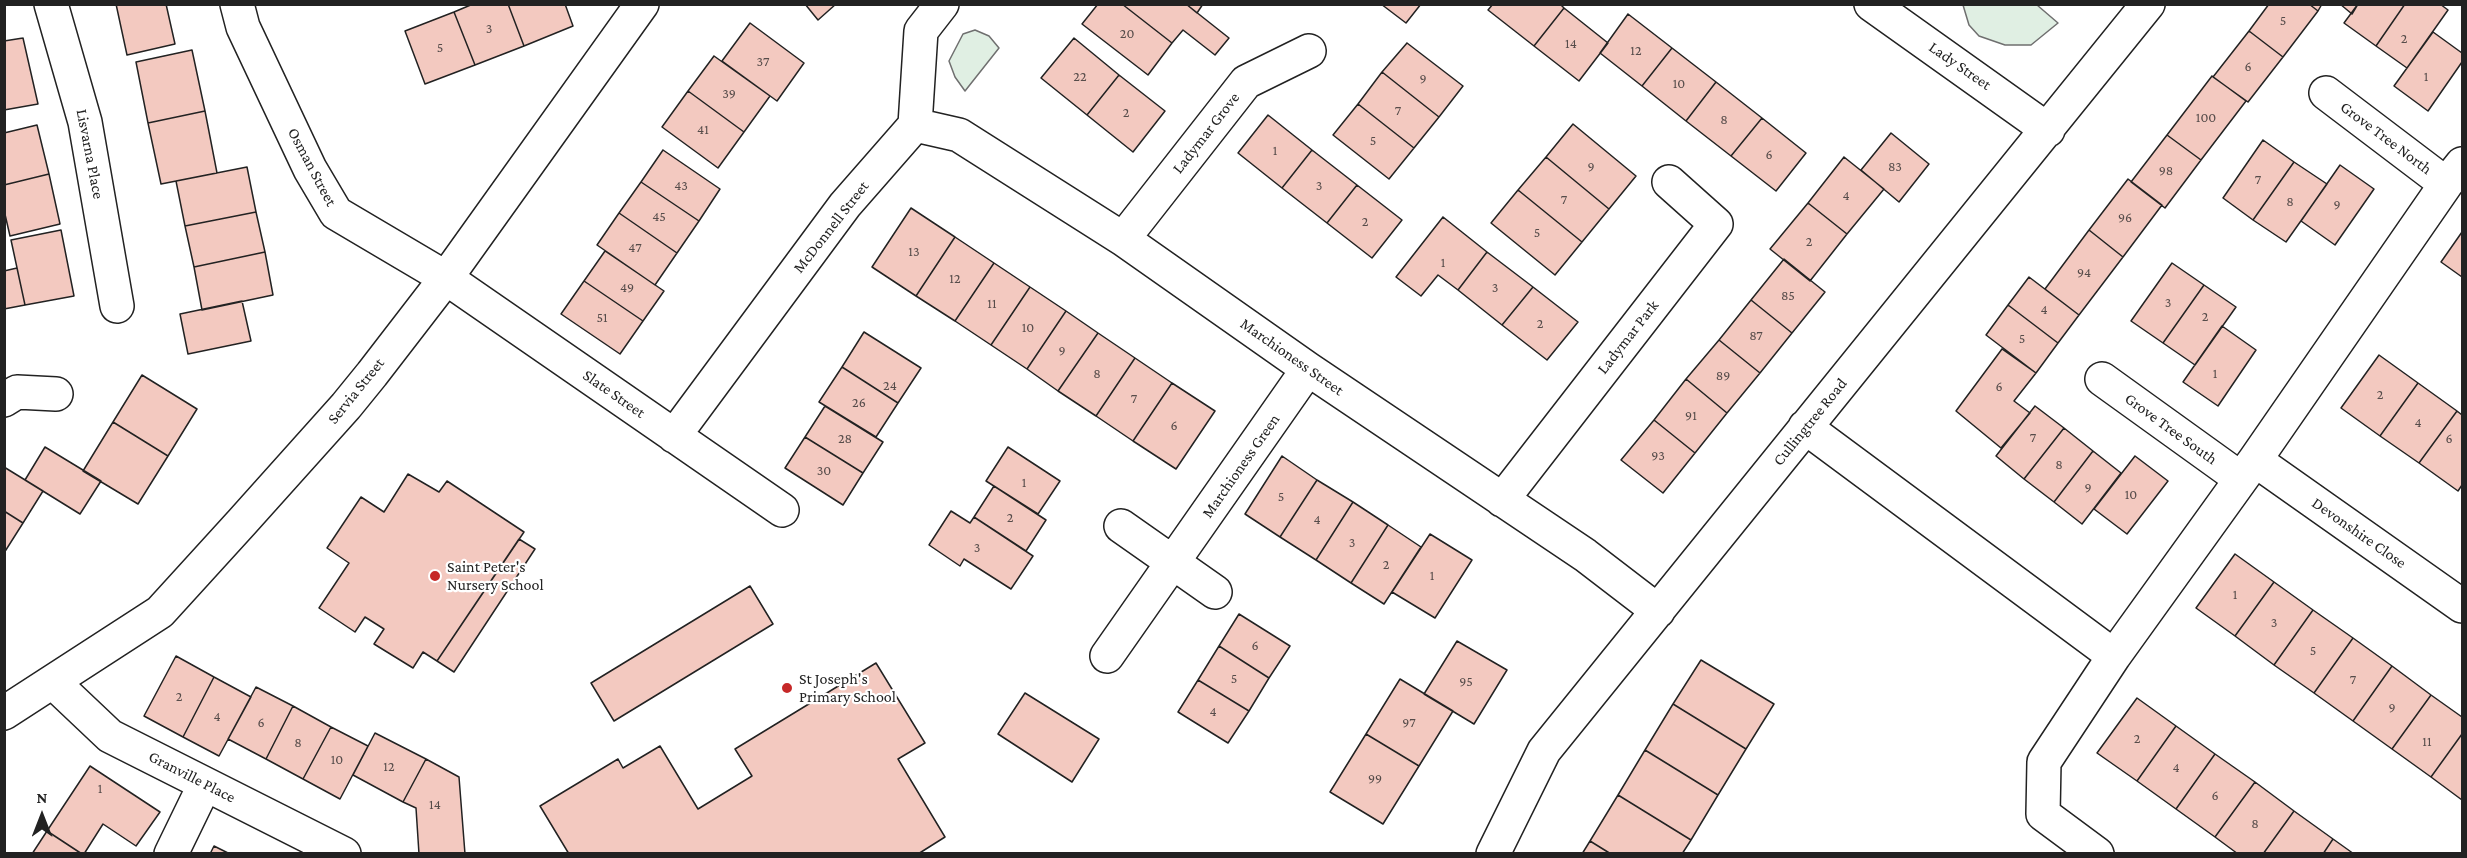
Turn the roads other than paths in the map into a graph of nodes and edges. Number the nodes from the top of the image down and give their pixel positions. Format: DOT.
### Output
graph roads {
  1 [pos="51,4"];
  2 [pos="237,4"];
  3 [pos="642,4"];
  4 [pos="942,4"];
  5 [pos="1871,4"];
  6 [pos="2148,4"];
  7 [pos="1309,51"];
  8 [pos="2326,93"];
  9 [pos="915,126"];
  10 [pos="2048,130"];
  11 [pos="2455,174"];
  12 [pos="1669,182"];
  13 [pos="1123,239"];
  14 [pos="446,278"];
  15 [pos="117,306"];
  16 [pos="1308,369"];
  17 [pos="2102,379"];
  18 [pos="56,394"];
  19 [pos="4,399"];
  20 [pos="1805,427"];
  21 [pos="674,436"];
  22 [pos="2248,469"];
  23 [pos="1502,500"];
  24 [pos="782,510"];
  25 [pos="1121,526"];
  26 [pos="1173,562"];
  27 [pos="1215,592"];
  28 [pos="2463,606"];
  29 [pos="1658,611"];
  30 [pos="1107,656"];
  31 [pos="2114,656"];
  32 [pos="54,683"];
  33 [pos="4,713"];
  34 [pos="205,784"];
  35 [pos="171,854"];
  36 [pos="344,854"];
  37 [pos="1493,854"];
  38 [pos="2097,854"];
  1 -- 15 [label="street, Lisvarna Place"];
  2 -- 14 [label="street, Osman Street"];
  3 -- 14 [label="street, Servia Street"];
  4 -- 9 [label="street"];
  5 -- 10 [label="street, Lady Street"];
  6 -- 10 [label="street, Cullingtree Road"];
  7 -- 13 [label="street, Ladymar Grove"];
  8 -- 11 [label="street, Grove Tree North"];
  9 -- 13 [label="street, Marchioness Street"];
  9 -- 21 [label="street, McDonnell Street"];
  10 -- 20 [label="street, Cullingtree Road"];
  11 -- 22 [label="street"];
  12 -- 23 [label="street, Ladymar Park"];
  13 -- 16 [label="street, Marchioness Street"];
  14 -- 21 [label="street, Slate Street"];
  14 -- 32 [label="street, Servia Street"];
  16 -- 23 [label="street, Marchioness Street"];
  16 -- 26 [label="street, Marchioness Green"];
  17 -- 22 [label="street, Grove Tree South"];
  18 -- 19 [label="street"];
  20 -- 29 [label="street, Cullingtree Road"];
  20 -- 31 [label="street"];
  21 -- 24 [label="street, Slate Street"];
  22 -- 28 [label="street, Devonshire Close"];
  22 -- 31 [label="street"];
  23 -- 29 [label="street, Marchioness Street"];
  25 -- 26 [label="street"];
  26 -- 27 [label="street"];
  26 -- 30 [label="street, Marchioness Green"];
  29 -- 37 [label="street, Cullingtree Road"];
  31 -- 38 [label="street"];
  32 -- 33 [label="street, Servia Street"];
  32 -- 34 [label="street, Granville Place"];
  34 -- 35 [label="street"];
  34 -- 36 [label="street, Granville Place"];
}
